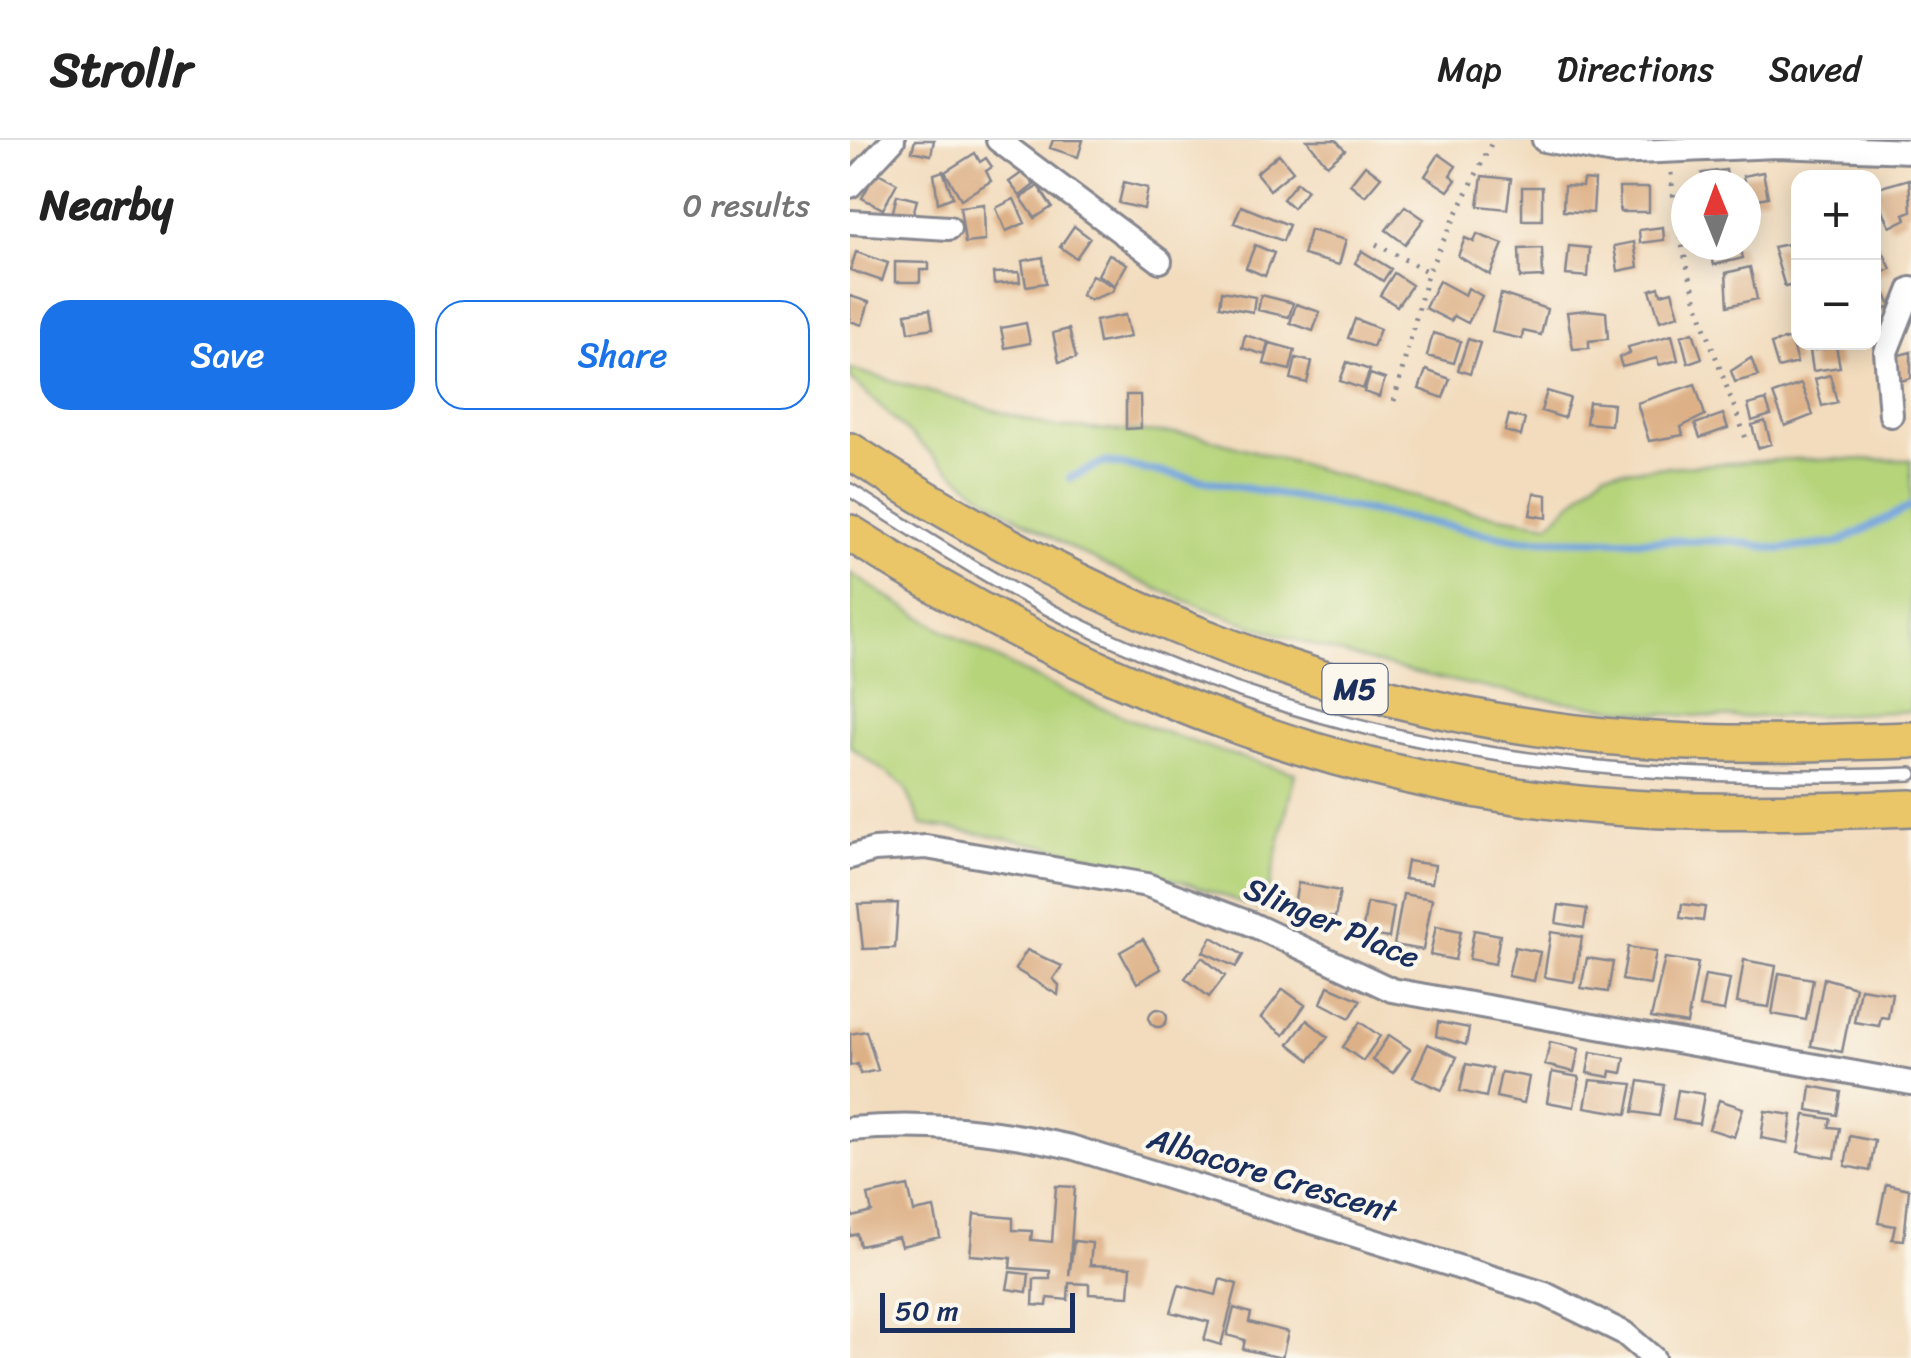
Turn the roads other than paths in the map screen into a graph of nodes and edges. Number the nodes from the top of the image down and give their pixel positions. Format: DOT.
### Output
graph roads {
  1 [pos="893,140"];
  2 [pos="998,140"];
  3 [pos="1544,140"];
  4 [pos="1911,151"];
  5 [pos="850,186"];
  6 [pos="850,222"];
  7 [pos="949,228"];
  8 [pos="1160,261"];
  9 [pos="1911,289"];
  10 [pos="1891,414"];
  11 [pos="850,451"];
  12 [pos="850,490"];
  13 [pos="850,533"];
  14 [pos="1911,740"];
  15 [pos="1911,774"];
  16 [pos="1911,808"];
  17 [pos="850,857"];
  18 [pos="1911,1083"];
  19 [pos="850,1129"];
  20 [pos="1653,1358"];
  1 -- 5 [label="street"];
  2 -- 8 [label="street"];
  3 -- 4 [label="street"];
  6 -- 7 [label="street"];
  9 -- 10 [label="street"];
  11 -- 14 [label="main road, M5"];
  12 -- 15 [label="lane"];
  13 -- 16 [label="main road, M5"];
  17 -- 18 [label="street, Slinger Place"];
  19 -- 20 [label="street, Albacore Crescent"];
}
